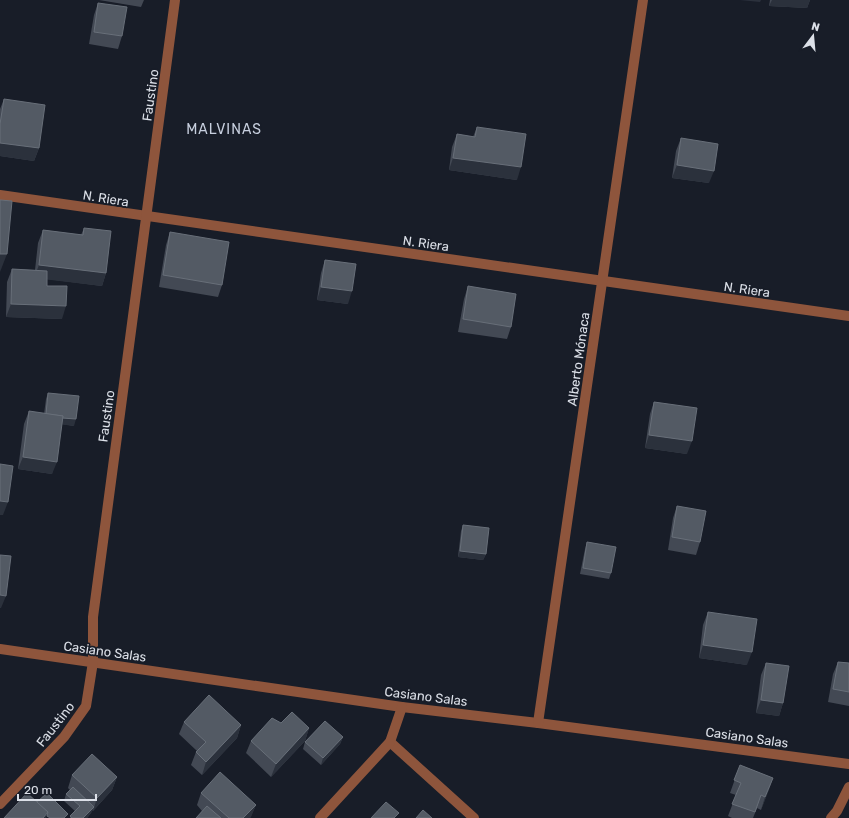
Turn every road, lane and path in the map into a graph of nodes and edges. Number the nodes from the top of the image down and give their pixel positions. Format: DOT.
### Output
graph roads {
  1 [pos="175,0"];
  2 [pos="643,0"];
  3 [pos="0,195"];
  4 [pos="146,217"];
  5 [pos="602,282"];
  6 [pos="849,316"];
  7 [pos="0,649"];
  8 [pos="93,662"];
  9 [pos="402,707"];
  10 [pos="538,723"];
  11 [pos="390,742"];
  12 [pos="849,764"];
  13 [pos="849,787"];
  14 [pos="0,804"];
  15 [pos="320,818"];
  16 [pos="474,818"];
  17 [pos="831,818"];
  1 -- 4 [label="street, Faustino"];
  2 -- 5 [label="street, Alberto Mónaca"];
  3 -- 4 [label="street, N. Riera"];
  4 -- 5 [label="street, N. Riera"];
  4 -- 8 [label="street, Faustino"];
  5 -- 6 [label="street, N. Riera"];
  5 -- 10 [label="street, Alberto Mónaca"];
  7 -- 8 [label="street, Casiano Salas"];
  8 -- 9 [label="street, Casiano Salas"];
  8 -- 14 [label="street, Faustino"];
  9 -- 10 [label="street, Casiano Salas"];
  9 -- 11 [label="street"];
  10 -- 12 [label="street, Casiano Salas"];
  11 -- 15 [label="street"];
  11 -- 16 [label="street"];
  13 -- 17 [label="street"];
}
